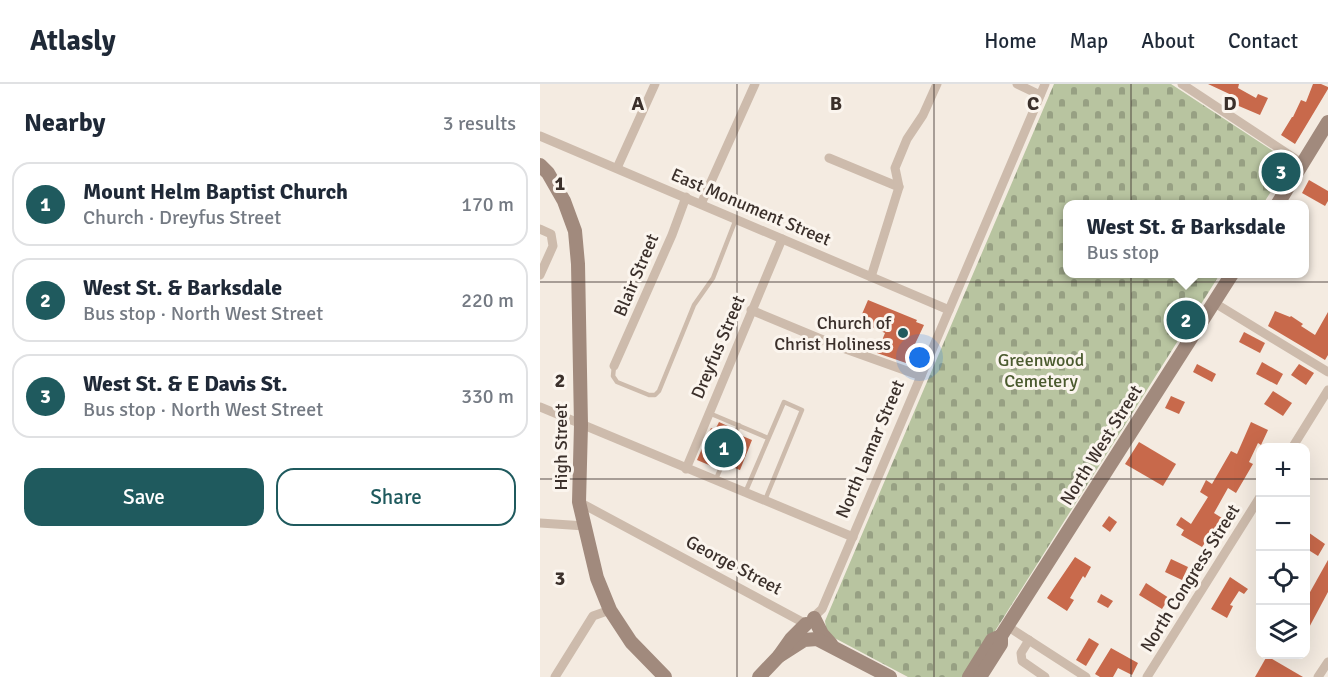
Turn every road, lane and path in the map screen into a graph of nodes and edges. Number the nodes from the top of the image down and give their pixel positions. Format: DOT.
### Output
graph roads {
  1 [pos="655,84"];
  2 [pos="753,84"];
  3 [pos="937,84"];
  4 [pos="1017,84"];
  5 [pos="1045,84"];
  6 [pos="1182,84"];
  7 [pos="1040,94"];
  8 [pos="1328,122"];
  9 [pos="540,136"];
  10 [pos="829,158"];
  11 [pos="1303,164"];
  12 [pos="540,165"];
  13 [pos="617,168"];
  14 [pos="899,187"];
  15 [pos="686,197"];
  16 [pos="1279,200"];
  17 [pos="701,204"];
  18 [pos="736,219"];
  19 [pos="540,229"];
  20 [pos="782,239"];
  21 [pos="540,275"];
  22 [pos="871,277"];
  23 [pos="1229,278"];
  24 [pos="1213,302"];
  25 [pos="752,310"];
  26 [pos="949,310"];
  27 [pos="614,366"];
  28 [pos="1328,372"];
  29 [pos="921,376"];
  30 [pos="1328,390"];
  31 [pos="540,408"];
  32 [pos="709,413"];
  33 [pos="581,425"];
  34 [pos="739,425"];
  35 [pos="768,438"];
  36 [pos="731,442"];
  37 [pos="1295,443"];
  38 [pos="727,454"];
  39 [pos="686,469"];
  40 [pos="715,481"];
  41 [pos="745,493"];
  42 [pos="765,501"];
  43 [pos="579,502"];
  44 [pos="1256,503"];
  45 [pos="540,523"];
  46 [pos="585,526"];
  47 [pos="853,537"];
  48 [pos="609,610"];
  49 [pos="810,621"];
  50 [pos="1004,631"];
  51 [pos="1029,640"];
  52 [pos="832,645"];
  53 [pos="779,656"];
  54 [pos="1328,662"];
  55 [pos="555,677"];
  56 [pos="665,677"];
  57 [pos="759,677"];
  58 [pos="890,677"];
  59 [pos="969,677"];
  60 [pos="980,677"];
  61 [pos="1046,677"];
  62 [pos="1086,677"];
  63 [pos="1147,677"];
  64 [pos="1318,677"];
  1 -- 13 [label="street"];
  2 -- 17 [label="street"];
  3 -- 14 [label="street"];
  4 -- 7 [label="street"];
  5 -- 7 [label="street, North Lamar Street"];
  6 -- 11 [label="street"];
  7 -- 26 [label="street, North Lamar Street"];
  8 -- 11 [label="street"];
  9 -- 13 [label="street, East Monument Street"];
  10 -- 14 [label="street"];
  11 -- 16 [label="street"];
  12 -- 33 [label="street, High Street"];
  13 -- 15 [label="street, East Monument Street"];
  14 -- 22 [label="street"];
  15 -- 17 [label="street, East Monument Street"];
  15 -- 27 [label="street, Blair Street"];
  17 -- 18 [label="street, East Monument Street"];
  18 -- 20 [label="street, East Monument Street"];
  18 -- 27 [label="lane"];
  19 -- 21 [label="street"];
  20 -- 22 [label="street, East Monument Street"];
  20 -- 25 [label="street, Dreyfus Street"];
  22 -- 26 [label="street, East Monument Street"];
  23 -- 24 [label="street, North West Street"];
  24 -- 28 [label="street"];
  24 -- 50 [label="street, North West Street"];
  25 -- 29 [label="street"];
  25 -- 32 [label="street, Dreyfus Street"];
  26 -- 29 [label="street, North Lamar Street"];
  29 -- 47 [label="street, North Lamar Street"];
  30 -- 37 [label="street"];
  31 -- 33 [label="street"];
  32 -- 34 [label="lane"];
  32 -- 39 [label="street, Dreyfus Street"];
  33 -- 39 [label="street"];
  33 -- 43 [label="street, High Street"];
  34 -- 35 [label="lane"];
  34 -- 36 [label="lane"];
  35 -- 41 [label="lane"];
  35 -- 42 [label="lane"];
  38 -- 40 [label="lane"];
  39 -- 40 [label="street"];
  40 -- 41 [label="street"];
  41 -- 42 [label="street"];
  42 -- 47 [label="street"];
  43 -- 46 [label="street, High Street"];
  43 -- 49 [label="street, George Street"];
  44 -- 63 [label="street, North Congress Street"];
  45 -- 46 [label="street"];
  46 -- 48 [label="street, High Street"];
  47 -- 49 [label="street, North Lamar Street"];
  48 -- 55 [label="street"];
  48 -- 56 [label="street, High Street"];
  49 -- 52 [label="street"];
  49 -- 53 [label="street, North Lamar Street"];
  50 -- 51 [label="street"];
  50 -- 59 [label="street, North West Street"];
  50 -- 60 [label="street, North West Street"];
  51 -- 61 [label="street"];
  51 -- 62 [label="street"];
  52 -- 53 [label="street"];
  52 -- 58 [label="street"];
  53 -- 57 [label="street, North Lamar Street"];
  54 -- 64 [label="street"];
}
